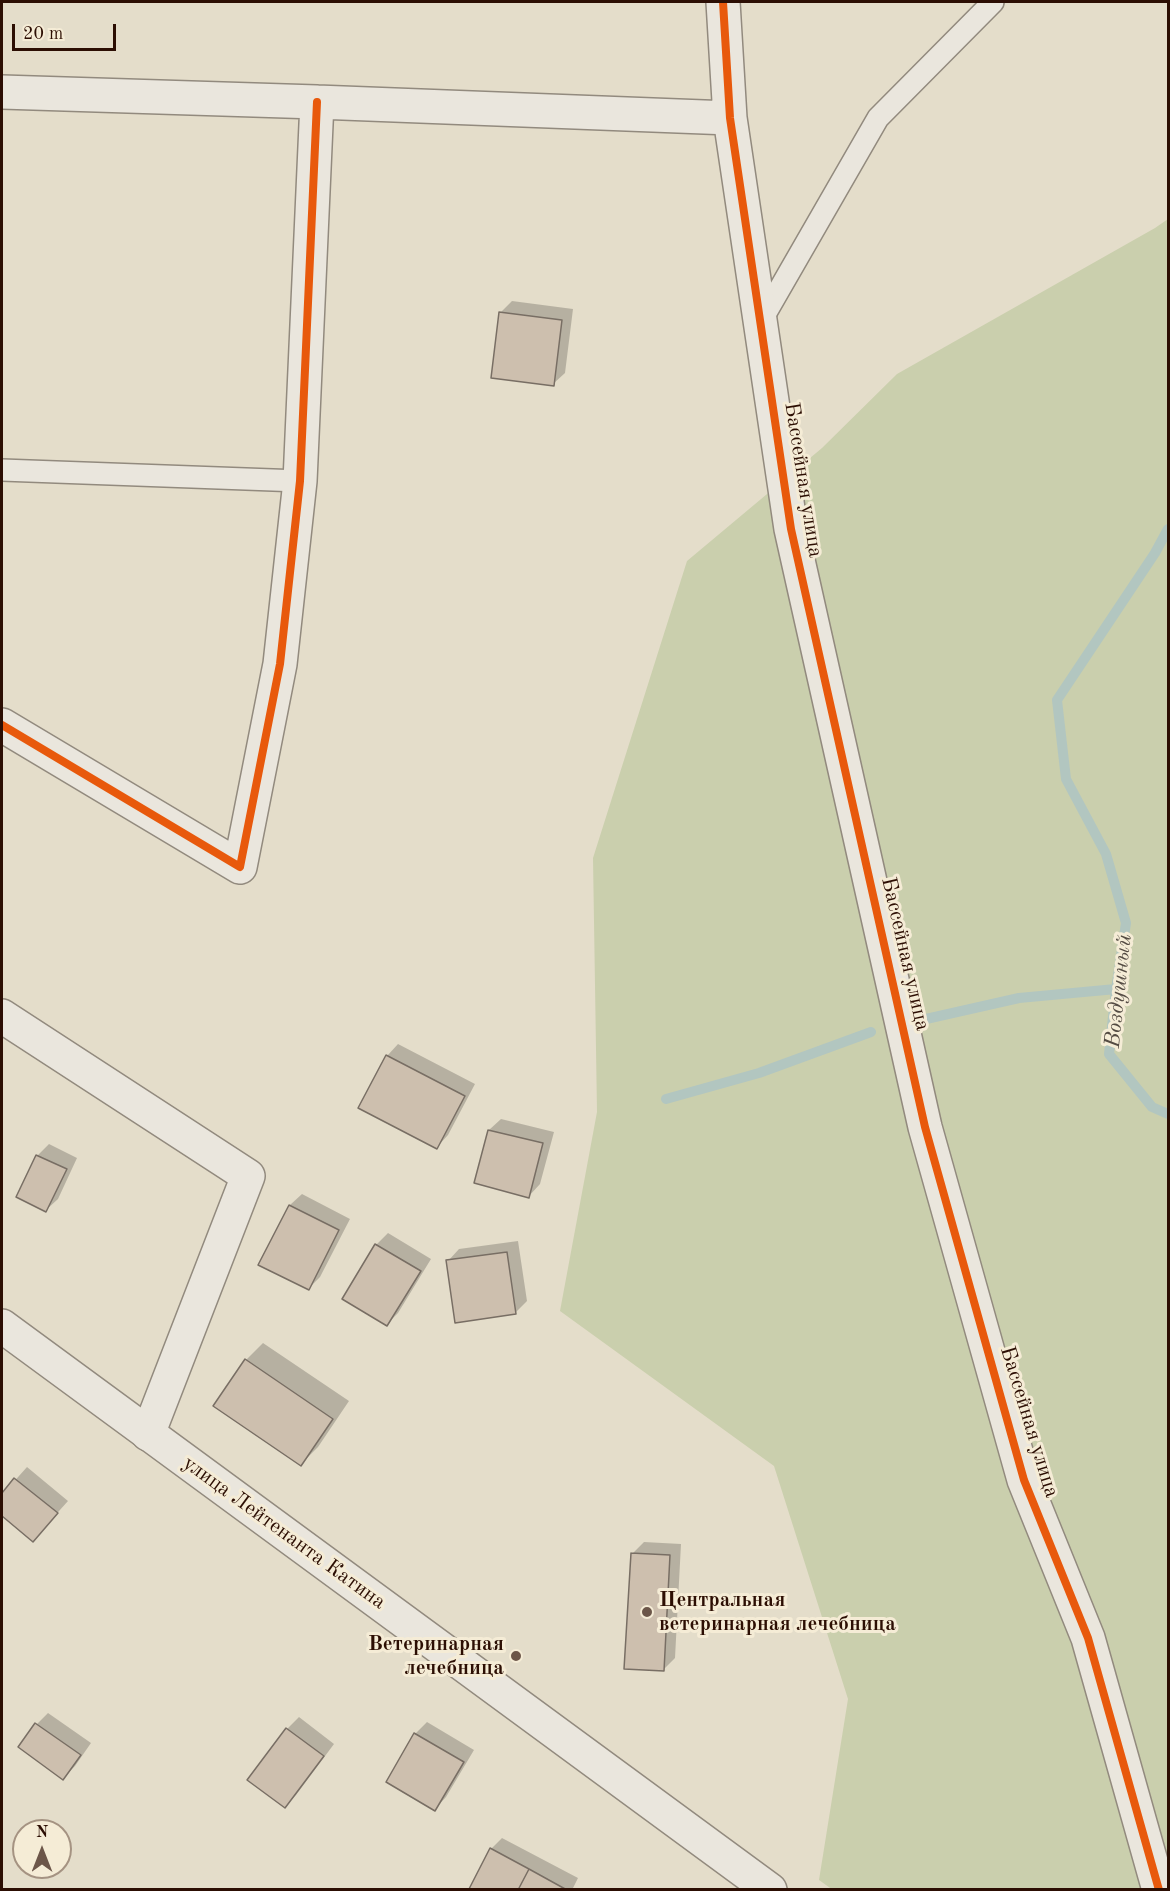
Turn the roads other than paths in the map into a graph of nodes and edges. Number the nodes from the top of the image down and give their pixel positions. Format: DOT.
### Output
graph roads {
  1 [pos="723,2"];
  2 [pos="993,2"];
  3 [pos="2,92"];
  4 [pos="316,102"];
  5 [pos="730,118"];
  6 [pos="760,323"];
  7 [pos="2,470"];
  8 [pos="300,481"];
  9 [pos="2,725"];
  10 [pos="2,1016"];
  11 [pos="2,1326"];
  12 [pos="148,1434"];
  13 [pos="770,1890"];
  14 [pos="1158,1890"];
  1 -- 5 [label="street, Бассейная улица"];
  2 -- 6 [label="lane"];
  3 -- 4 [label="street"];
  4 -- 5 [label="street"];
  4 -- 8 [label="street"];
  5 -- 6 [label="street, Бассейная улица"];
  6 -- 14 [label="street, Бассейная улица"];
  7 -- 8 [label="lane"];
  8 -- 9 [label="street"];
  10 -- 12 [label="street"];
  11 -- 12 [label="street, улица Лейтенанта Катина"];
  12 -- 13 [label="street, улица Лейтенанта Катина"];
}
